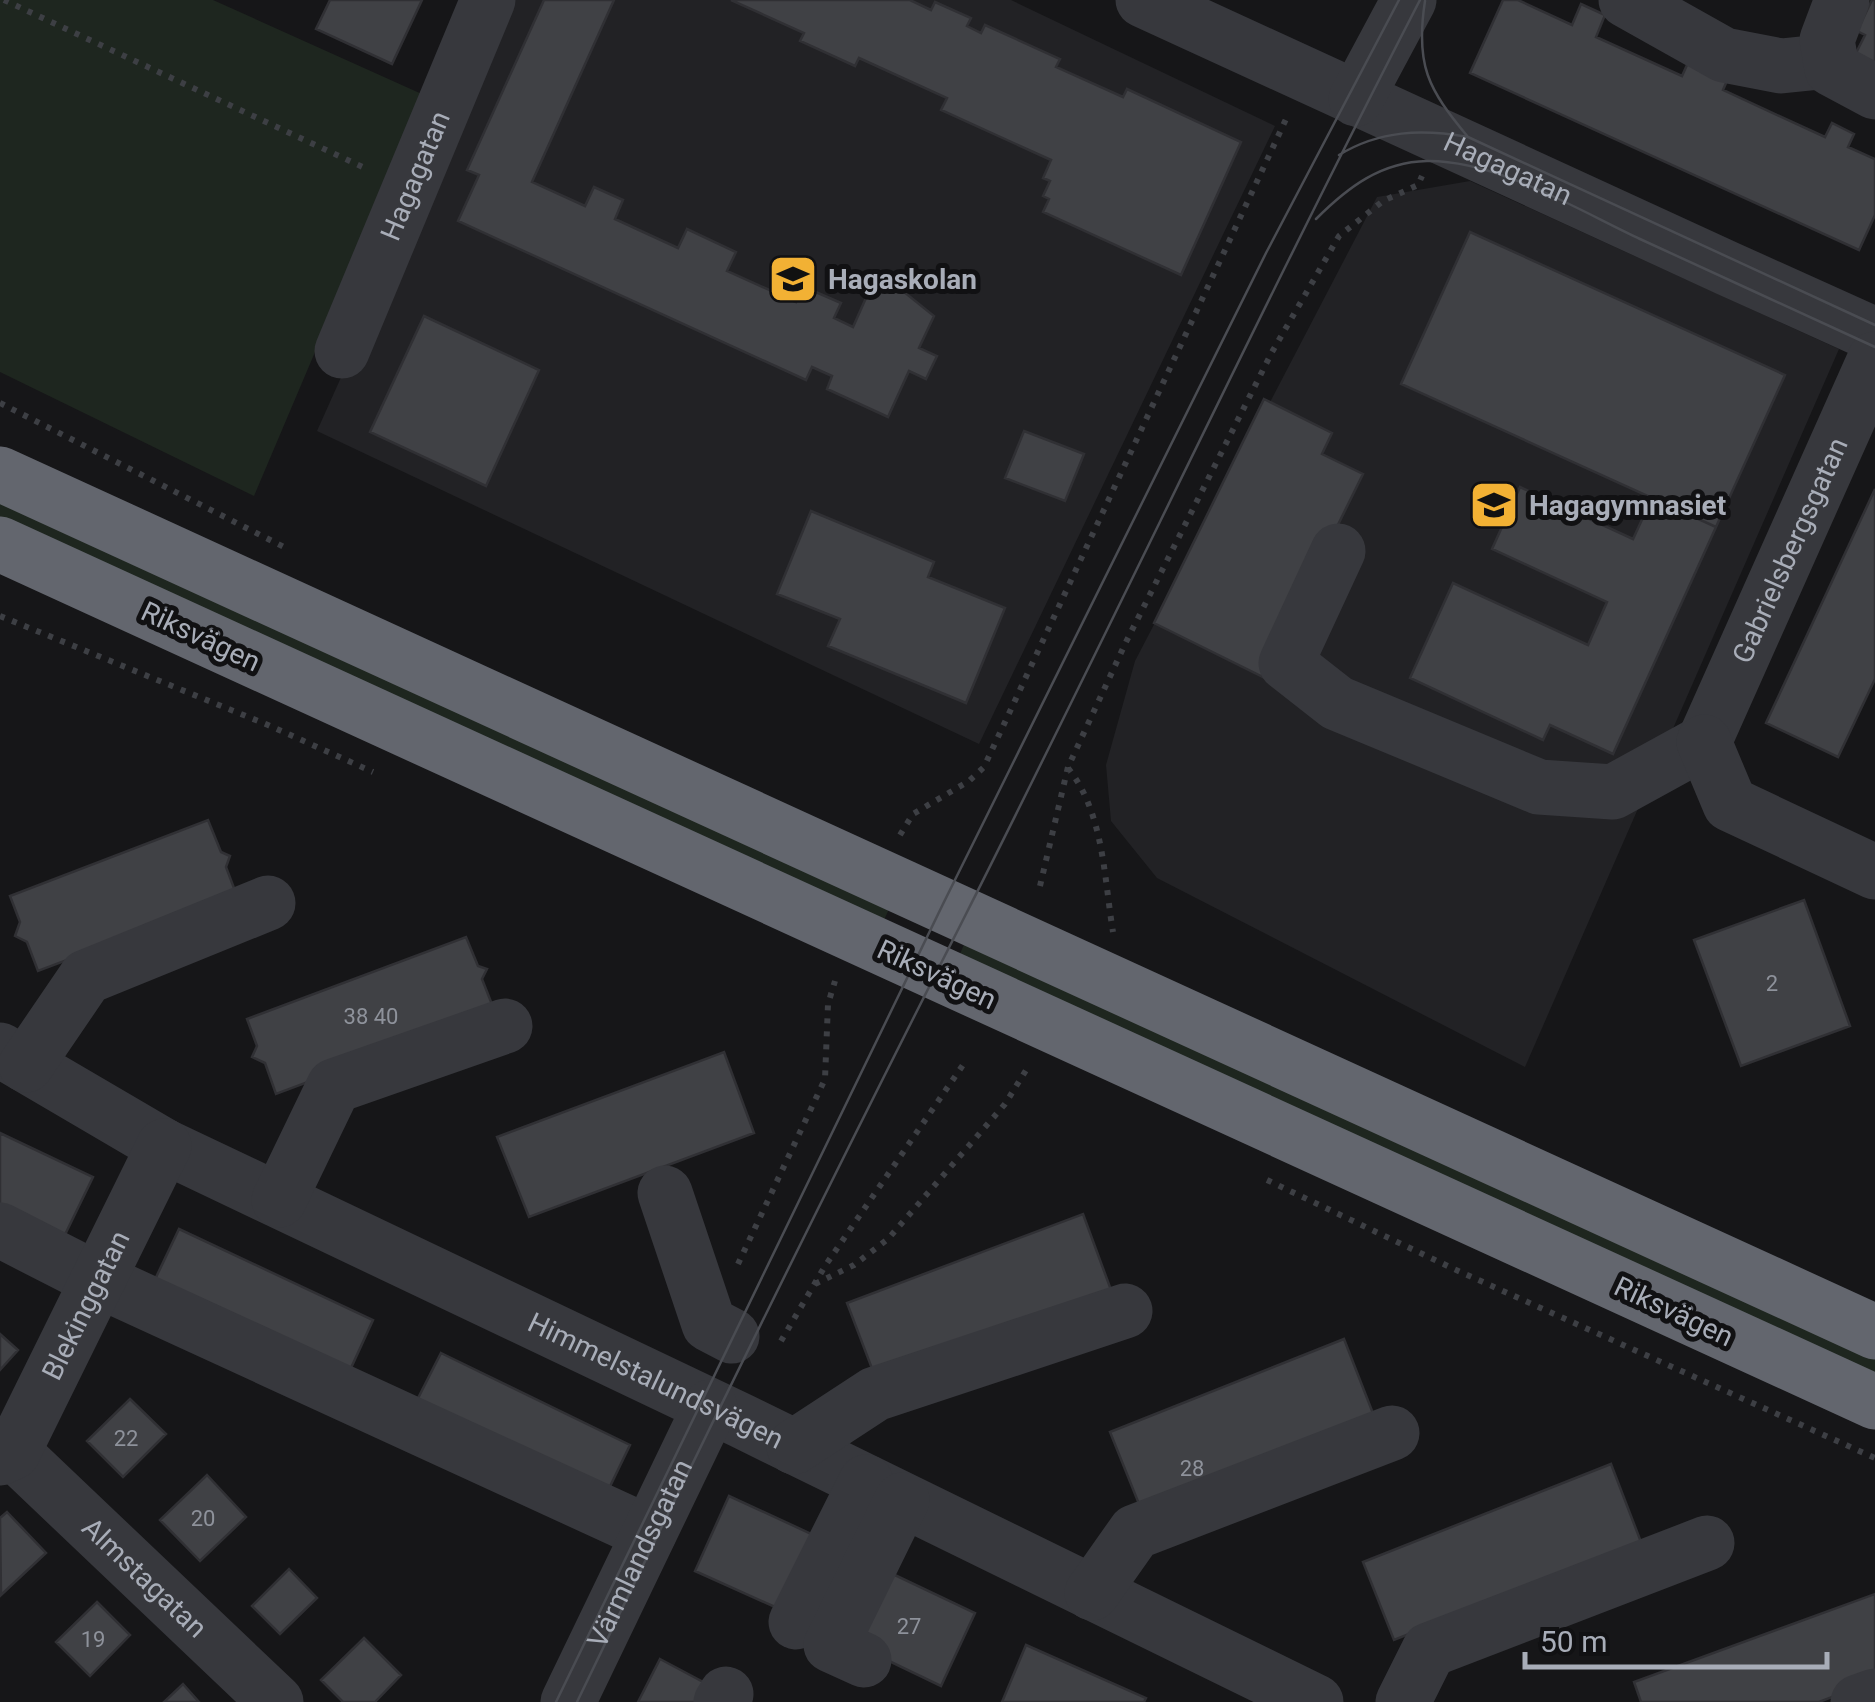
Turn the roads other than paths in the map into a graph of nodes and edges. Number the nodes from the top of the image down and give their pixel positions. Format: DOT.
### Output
graph roads {
  1 [pos="488,0"];
  2 [pos="1143,0"];
  3 [pos="1409,0"];
  4 [pos="1626,0"];
  5 [pos="1842,0"];
  6 [pos="1830,60"];
  7 [pos="1875,92"];
  8 [pos="1356,99"];
  9 [pos="1875,335"];
  10 [pos="342,352"];
  11 [pos="1875,359"];
  12 [pos="0,474"];
  13 [pos="0,544"];
  14 [pos="1338,551"];
  15 [pos="1704,742"];
  16 [pos="1875,872"];
  17 [pos="268,904"];
  18 [pos="505,1026"];
  19 [pos="13,1058"];
  20 [pos="164,1146"];
  21 [pos="665,1193"];
  22 [pos="279,1200"];
  23 [pos="0,1230"];
  24 [pos="98,1280"];
  25 [pos="1126,1311"];
  26 [pos="720,1330"];
  27 [pos="1875,1332"];
  28 [pos="1875,1402"];
  29 [pos="710,1406"];
  30 [pos="1392,1433"];
  31 [pos="794,1447"];
  32 [pos="7,1455"];
  33 [pos="884,1491"];
  34 [pos="649,1533"];
  35 [pos="1708,1544"];
  36 [pos="1092,1593"];
  37 [pos="796,1622"];
  38 [pos="864,1660"];
  39 [pos="1875,1696"];
  40 [pos="276,1702"];
  41 [pos="568,1702"];
  42 [pos="1316,1702"];
  43 [pos="1402,1702"];
  44 [pos="1858,1702"];
  1 -- 10 [label="street, Hagagatan"];
  2 -- 8 [label="street, Hagagatan"];
  3 -- 8 [label="street"];
  4 -- 6 [label="street"];
  5 -- 6 [label="street"];
  6 -- 7 [label="street"];
  8 -- 9 [label="street, Hagagatan"];
  11 -- 15 [label="street, Gabrielsbergsgatan"];
  12 -- 27 [label="highway"];
  13 -- 28 [label="highway, Riksvägen"];
  14 -- 15 [label="street"];
  15 -- 16 [label="street"];
  17 -- 19 [label="street"];
  18 -- 22 [label="street"];
  19 -- 20 [label="street, Himmelstalundsvägen"];
  20 -- 22 [label="street, Himmelstalundsvägen"];
  20 -- 24 [label="street, Blekinggatan"];
  21 -- 26 [label="street"];
  22 -- 29 [label="street, Himmelstalundsvägen"];
  23 -- 24 [label="street"];
  24 -- 32 [label="street, Blekinggatan"];
  24 -- 34 [label="street"];
  25 -- 31 [label="street"];
  29 -- 31 [label="street, Himmelstalundsvägen"];
  29 -- 34 [label="street, Värmlandsgatan"];
  30 -- 36 [label="street"];
  31 -- 33 [label="street, Himmelstalundsvägen"];
  32 -- 40 [label="street, Almstagatan"];
  33 -- 36 [label="street, Himmelstalundsvägen"];
  33 -- 37 [label="street"];
  33 -- 38 [label="street"];
  34 -- 41 [label="street, Värmlandsgatan"];
  35 -- 43 [label="street"];
  36 -- 42 [label="street, Himmelstalundsvägen"];
  39 -- 44 [label="street"];
}
